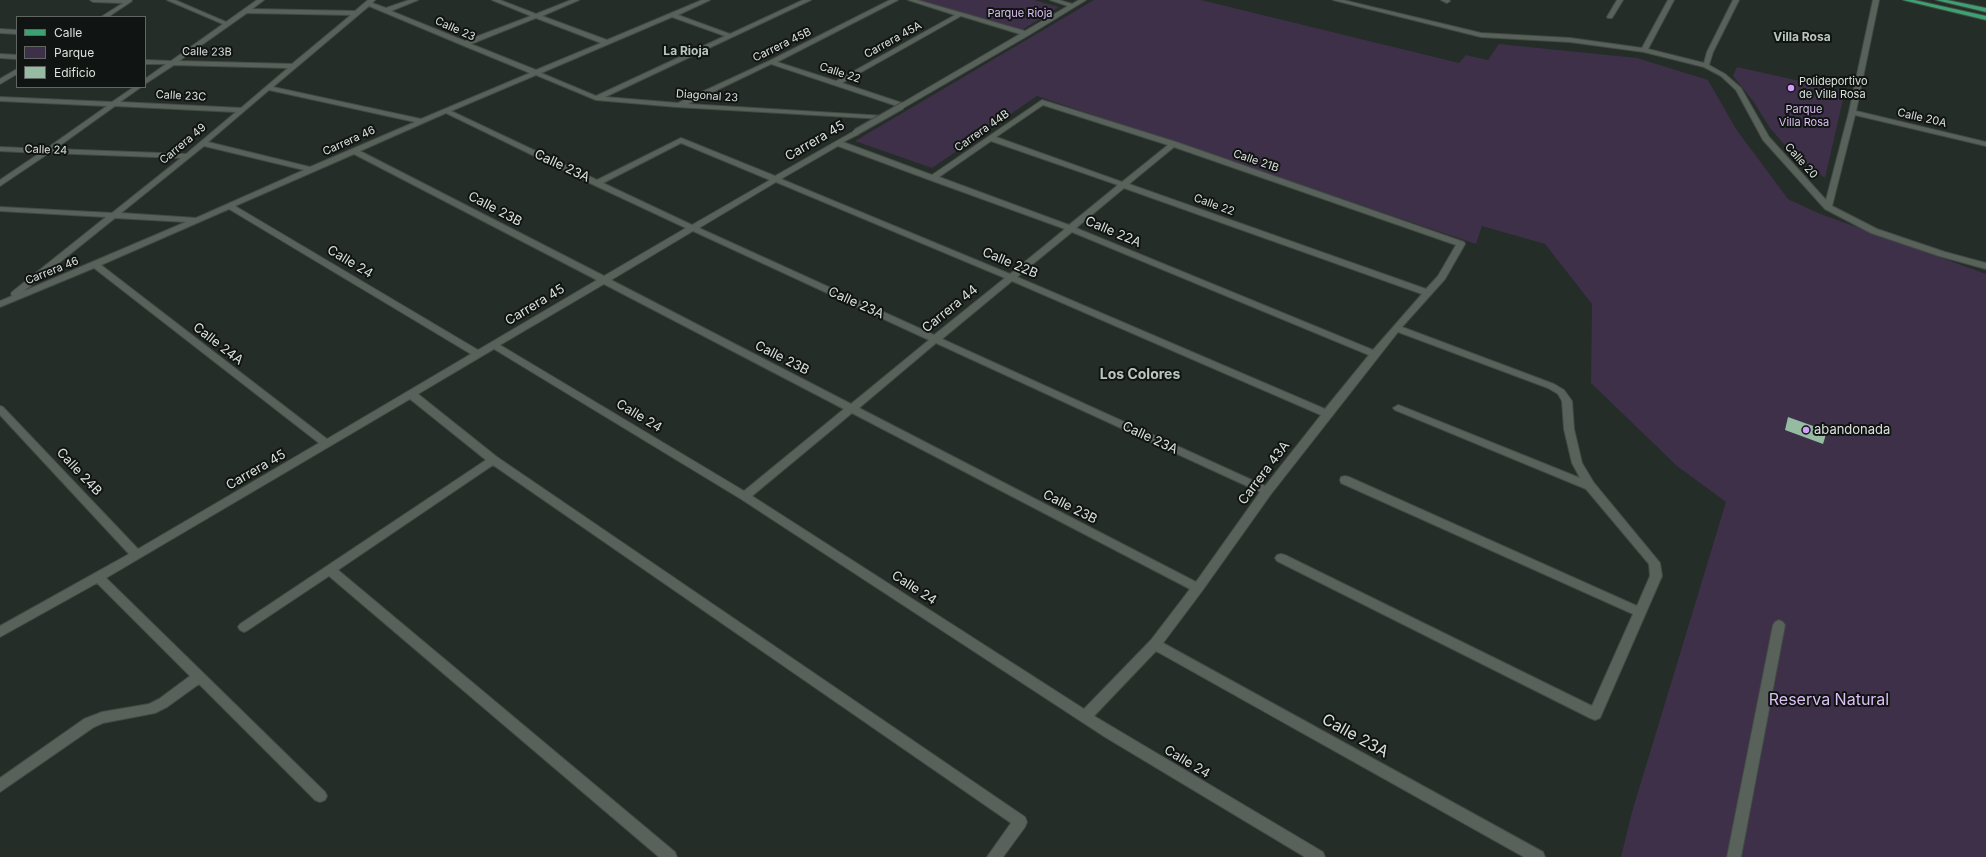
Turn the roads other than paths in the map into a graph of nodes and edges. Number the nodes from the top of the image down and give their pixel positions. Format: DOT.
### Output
graph roads {
  1 [pos="93,0"];
  2 [pos="170,0"];
  3 [pos="261,0"];
  4 [pos="415,0"];
  5 [pos="495,0"];
  6 [pos="576,0"];
  7 [pos="705,0"];
  8 [pos="808,0"];
  9 [pos="895,0"];
  10 [pos="911,0"];
  11 [pos="1054,0"];
  12 [pos="1083,0"];
  13 [pos="1336,0"];
  14 [pos="1610,0"];
  15 [pos="1671,0"];
  16 [pos="1736,0"];
  17 [pos="1876,0"];
  18 [pos="1906,0"];
  19 [pos="1939,0"];
  20 [pos="130,1"];
  21 [pos="1620,1"];
  22 [pos="370,2"];
  23 [pos="1074,6"];
  24 [pos="387,10"];
  25 [pos="1986,10"];
  26 [pos="246,11"];
  27 [pos="355,12"];
  28 [pos="537,15"];
  29 [pos="673,15"];
  30 [pos="959,15"];
  31 [pos="106,16"];
  32 [pos="1610,17"];
  33 [pos="1986,18"];
  34 [pos="227,24"];
  35 [pos="0,31"];
  36 [pos="16,32"];
  37 [pos="1027,34"];
  38 [pos="731,36"];
  39 [pos="608,43"];
  40 [pos="464,44"];
  41 [pos="1644,50"];
  42 [pos="0,56"];
  43 [pos="16,57"];
  44 [pos="146,62"];
  45 [pos="771,62"];
  46 [pos="171,63"];
  47 [pos="292,66"];
  48 [pos="1706,66"];
  49 [pos="16,72"];
  50 [pos="535,74"];
  51 [pos="146,81"];
  52 [pos="0,82"];
  53 [pos="836,84"];
  54 [pos="137,88"];
  55 [pos="267,88"];
  56 [pos="596,98"];
  57 [pos="0,99"];
  58 [pos="1042,102"];
  59 [pos="114,104"];
  60 [pos="677,105"];
  61 [pos="902,106"];
  62 [pos="241,110"];
  63 [pos="446,111"];
  64 [pos="1852,112"];
  65 [pos="883,117"];
  66 [pos="422,122"];
  67 [pos="990,138"];
  68 [pos="838,142"];
  69 [pos="202,143"];
  70 [pos="1173,144"];
  71 [pos="1986,144"];
  72 [pos="0,148"];
  73 [pos="49,150"];
  74 [pos="355,151"];
  75 [pos="188,156"];
  76 [pos="312,170"];
  77 [pos="933,178"];
  78 [pos="775,179"];
  79 [pos="598,183"];
  80 [pos="0,184"];
  81 [pos="1124,184"];
  82 [pos="229,206"];
  83 [pos="1828,207"];
  84 [pos="0,209"];
  85 [pos="112,216"];
  86 [pos="198,220"];
  87 [pos="692,228"];
  88 [pos="1070,228"];
  89 [pos="1461,244"];
  90 [pos="95,265"];
  91 [pos="1986,266"];
  92 [pos="1010,277"];
  93 [pos="603,280"];
  94 [pos="1429,293"];
  95 [pos="3,303"];
  96 [pos="1396,328"];
  97 [pos="935,339"];
  98 [pos="493,345"];
  99 [pos="478,354"];
  100 [pos="1375,354"];
  101 [pos="411,394"];
  102 [pos="850,408"];
  103 [pos="1398,408"];
  104 [pos="0,409"];
  105 [pos="1327,414"];
  106 [pos="326,444"];
  107 [pos="493,460"];
  108 [pos="1345,480"];
  109 [pos="1590,486"];
  110 [pos="1267,491"];
  111 [pos="745,496"];
  112 [pos="138,555"];
  113 [pos="1281,558"];
  114 [pos="330,570"];
  115 [pos="98,577"];
  116 [pos="1198,588"];
  117 [pos="1640,612"];
  118 [pos="1779,625"];
  119 [pos="244,627"];
  120 [pos="0,632"];
  121 [pos="1155,644"];
  122 [pos="199,677"];
  123 [pos="1085,716"];
  124 [pos="0,786"];
  125 [pos="320,796"];
  126 [pos="670,857"];
  127 [pos="994,857"];
  128 [pos="1318,857"];
  129 [pos="1538,857"];
  130 [pos="1734,857"];
  1 -- 20 [label="street"];
  2 -- 34 [label="street"];
  3 -- 26 [label="street"];
  4 -- 24 [label="street"];
  5 -- 28 [label="street"];
  6 -- 28 [label="street"];
  7 -- 29 [label="street, Carrera 46"];
  8 -- 38 [label="street"];
  9 -- 45 [label="street, Carrera 45B"];
  10 -- 30 [label="street"];
  11 -- 23 [label="street"];
  12 -- 23 [label="street, Carrera 45"];
  13 -- 41 [label="street, Calle 20"];
  14 -- 21 [label="street"];
  15 -- 41 [label="street"];
  16 -- 48 [label="street"];
  17 -- 64 [label="street"];
  18 -- 33 [label="main road"];
  19 -- 25 [label="main road"];
  20 -- 31 [label="street"];
  21 -- 32 [label="street"];
  22 -- 24 [label="street, Calle 23"];
  22 -- 27 [label="street, Carrera 49"];
  23 -- 37 [label="street, Carrera 45"];
  24 -- 40 [label="street, Calle 23"];
  26 -- 27 [label="street"];
  26 -- 34 [label="street"];
  27 -- 47 [label="street, Carrera 49"];
  28 -- 39 [label="street"];
  28 -- 40 [label="street"];
  29 -- 38 [label="street"];
  29 -- 39 [label="street, Carrera 46"];
  30 -- 37 [label="street"];
  30 -- 53 [label="street, Carrera 45A"];
  34 -- 46 [label="street"];
  35 -- 36 [label="street"];
  37 -- 61 [label="street, Carrera 45"];
  38 -- 56 [label="street"];
  39 -- 50 [label="street, Carrera 46"];
  40 -- 50 [label="street, Calle 23"];
  41 -- 48 [label="street, Calle 20"];
  42 -- 43 [label="street"];
  44 -- 46 [label="street, Calle 23B"];
  45 -- 53 [label="street, Calle 22"];
  45 -- 60 [label="street, Carrera 45B"];
  46 -- 47 [label="street, Calle 23B"];
  46 -- 51 [label="street"];
  47 -- 55 [label="street, Carrera 49"];
  48 -- 83 [label="street, Calle 20"];
  49 -- 52 [label="street"];
  50 -- 56 [label="street, Diagonal 23"];
  50 -- 63 [label="street, Carrera 46"];
  53 -- 61 [label="street, Calle 22"];
  54 -- 59 [label="street"];
  55 -- 62 [label="street, Carrera 49"];
  55 -- 66 [label="street"];
  56 -- 60 [label="street, Diagonal 23"];
  57 -- 59 [label="street, Calle 23C"];
  58 -- 67 [label="street, Carrera 44B"];
  58 -- 70 [label="street, Calle 21B"];
  59 -- 62 [label="street, Calle 23C"];
  59 -- 73 [label="street"];
  60 -- 65 [label="street, Diagonal 23"];
  61 -- 68 [label="street, Carrera 45, bridge"];
  62 -- 69 [label="street, Carrera 49"];
  63 -- 66 [label="street, Carrera 46"];
  63 -- 79 [label="street, Calle 23A"];
  64 -- 71 [label="street, Calle 20A"];
  64 -- 83 [label="street"];
  66 -- 74 [label="street, Carrera 46"];
  67 -- 77 [label="street, Carrera 44B"];
  67 -- 81 [label="street, Calle 22"];
  68 -- 77 [label="street, Calle 22A"];
  68 -- 78 [label="street, Carrera 45"];
  69 -- 75 [label="street, Carrera 49"];
  69 -- 76 [label="street"];
  70 -- 81 [label="street, Carrera 44"];
  70 -- 89 [label="street, Calle 21B"];
  72 -- 73 [label="street, Calle 24"];
  73 -- 75 [label="street, Calle 24"];
  73 -- 80 [label="street"];
  74 -- 76 [label="street, Carrera 46"];
  74 -- 93 [label="street, Calle 23B"];
  75 -- 85 [label="street, Carrera 49"];
  76 -- 82 [label="street, Carrera 46"];
  77 -- 88 [label="street, Calle 22A"];
  78 -- 79 [label="street, Calle 22B"];
  78 -- 87 [label="street, Carrera 45"];
  78 -- 92 [label="street, Calle 22B"];
  79 -- 87 [label="street, Calle 23A"];
  81 -- 88 [label="street, Carrera 44"];
  81 -- 94 [label="street, Calle 22"];
  82 -- 86 [label="street, Carrera 46"];
  82 -- 99 [label="street, Calle 24"];
  83 -- 91 [label="street, Calle 20"];
  84 -- 85 [label="street"];
  85 -- 86 [label="street"];
  85 -- 95 [label="street, Carrera 49"];
  86 -- 90 [label="street, Carrera 46"];
  87 -- 93 [label="street, Carrera 45"];
  87 -- 97 [label="street, Calle 23A"];
  88 -- 92 [label="street, Carrera 44"];
  88 -- 100 [label="street, Calle 22A"];
  89 -- 94 [label="street, Carrera 43A"];
  90 -- 95 [label="street, Carrera 46"];
  90 -- 106 [label="street, Calle 24A"];
  92 -- 97 [label="street, Carrera 44"];
  92 -- 105 [label="street, Calle 22B"];
  93 -- 98 [label="street, Carrera 45"];
  93 -- 102 [label="street, Calle 23B"];
  94 -- 96 [label="street, Carrera 43A"];
  96 -- 100 [label="street, Carrera 43A"];
  96 -- 109 [label="street"];
  97 -- 102 [label="street, Carrera 44"];
  97 -- 110 [label="street, Calle 23A"];
  98 -- 99 [label="street, Carrera 45"];
  98 -- 111 [label="street, Calle 24"];
  99 -- 101 [label="street, Carrera 45"];
  100 -- 105 [label="street, Carrera 43A"];
  101 -- 106 [label="street, Carrera 45"];
  101 -- 107 [label="street"];
  102 -- 111 [label="street, Carrera 44"];
  102 -- 116 [label="street, Calle 23B"];
  103 -- 109 [label="street"];
  104 -- 112 [label="street, Calle 24B"];
  105 -- 110 [label="street, Carrera 43A"];
  106 -- 112 [label="street, Carrera 45"];
  107 -- 114 [label="street"];
  107 -- 127 [label="street"];
  108 -- 117 [label="street"];
  109 -- 117 [label="street"];
  110 -- 116 [label="street, Carrera 43A"];
  111 -- 123 [label="street, Calle 24"];
  112 -- 115 [label="street, Carrera 45"];
  113 -- 117 [label="street"];
  114 -- 119 [label="street"];
  114 -- 126 [label="street"];
  115 -- 120 [label="street, Carrera 45"];
  115 -- 122 [label="street"];
  116 -- 121 [label="street, Carrera 43A"];
  118 -- 130 [label="street"];
  121 -- 123 [label="street, Carrera 43A"];
  121 -- 129 [label="street, Calle 23A"];
  122 -- 124 [label="street"];
  122 -- 125 [label="street"];
  123 -- 128 [label="street, Calle 24"];
}
